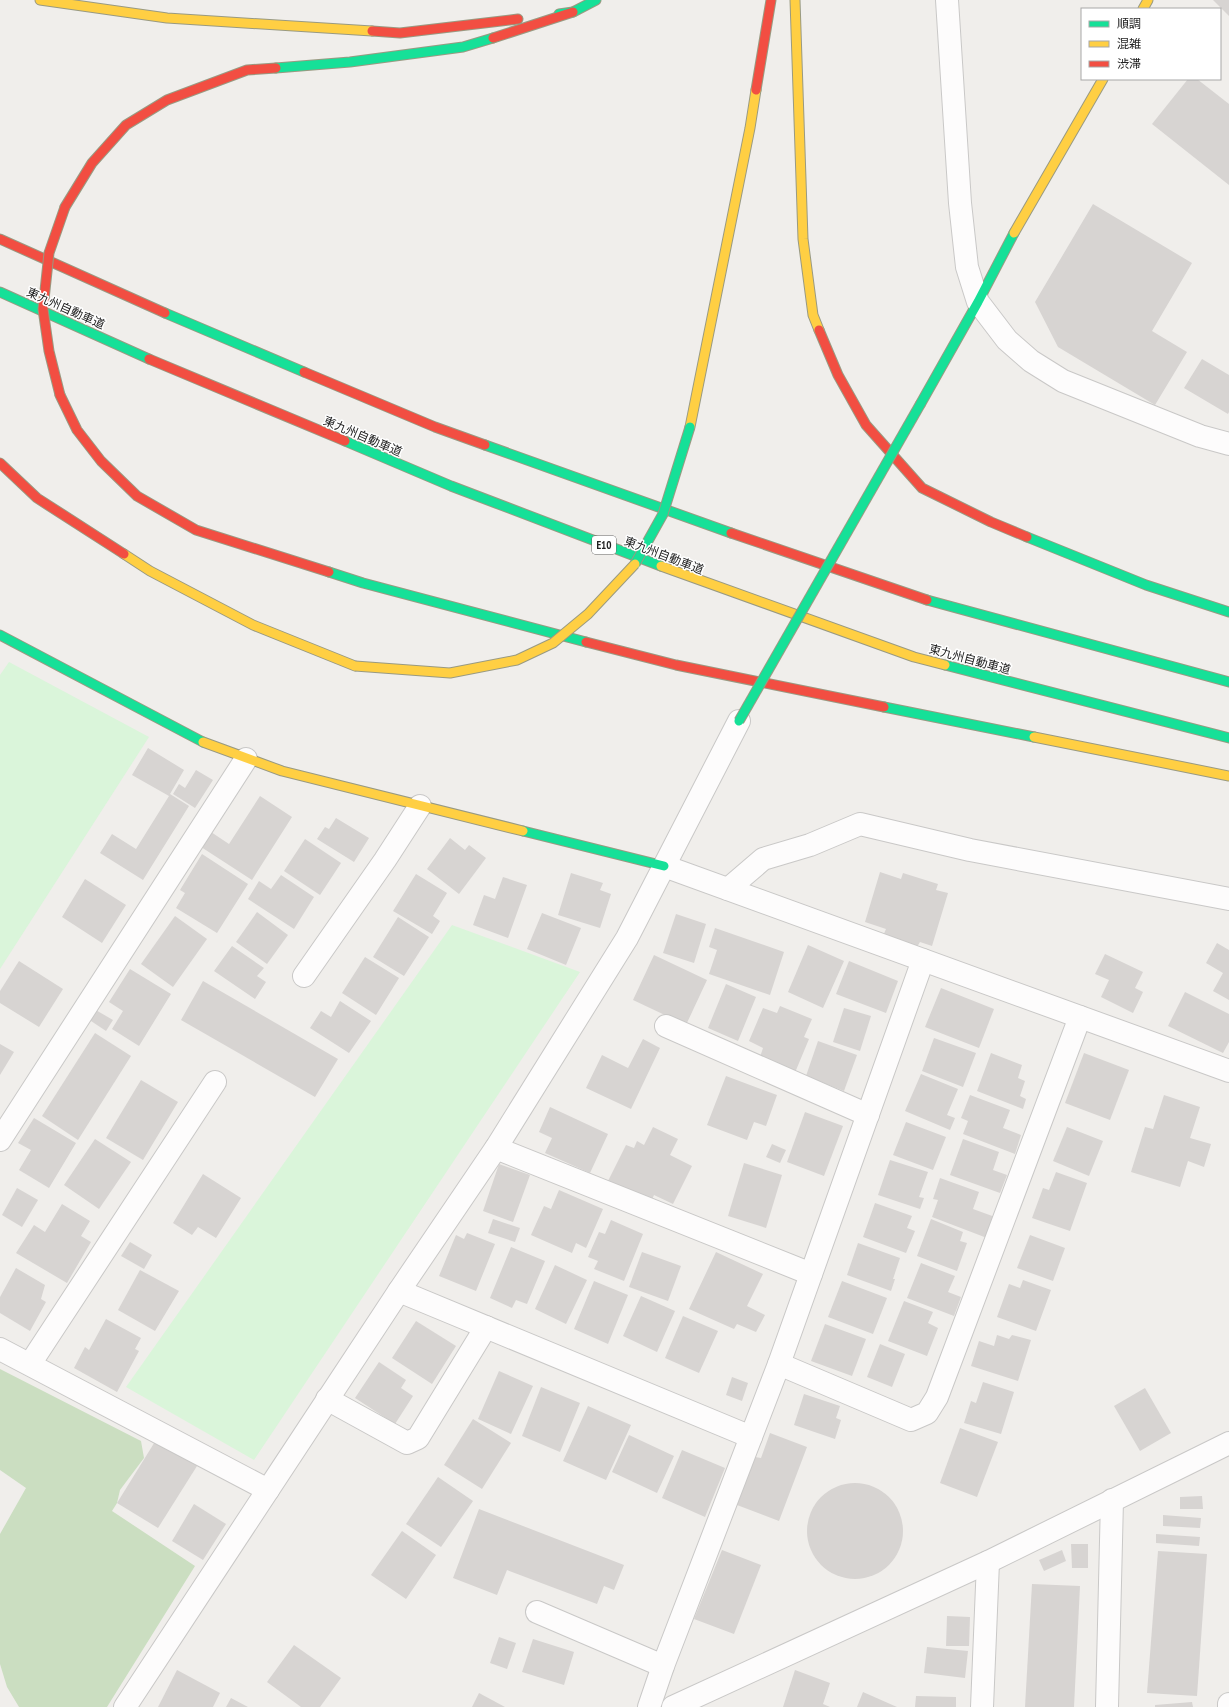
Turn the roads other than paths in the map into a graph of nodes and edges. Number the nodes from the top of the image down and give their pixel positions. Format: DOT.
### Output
graph roads {
  1 [pos="40,0"];
  2 [pos="596,0"];
  3 [pos="771,0"];
  4 [pos="795,0"];
  5 [pos="947,0"];
  6 [pos="573,12"];
  7 [pos="1102,80"];
  8 [pos="0,239"];
  9 [pos="0,292"];
  10 [pos="978,302"];
  11 [pos="1229,444"];
  12 [pos="0,463"];
  13 [pos="1229,612"];
  14 [pos="0,635"];
  15 [pos="1229,682"];
  16 [pos="738,721"];
  17 [pos="1229,738"];
  18 [pos="246,759"];
  19 [pos="1229,776"];
  20 [pos="420,806"];
  21 [pos="664,866"];
  22 [pos="728,889"];
  23 [pos="1229,899"];
  24 [pos="923,960"];
  25 [pos="304,976"];
  26 [pos="1080,1017"];
  27 [pos="666,1026"];
  28 [pos="1228,1069"];
  29 [pos="215,1082"];
  30 [pos="868,1115"];
  31 [pos="0,1140"];
  32 [pos="496,1148"];
  33 [pos="811,1274"];
  34 [pos="399,1291"];
  35 [pos="486,1327"];
  36 [pos="0,1349"];
  37 [pos="30,1364"];
  38 [pos="779,1364"];
  39 [pos="327,1399"];
  40 [pos="751,1437"];
  41 [pos="1229,1443"];
  42 [pos="268,1490"];
  43 [pos="1112,1500"];
  44 [pos="988,1562"];
  45 [pos="537,1612"];
  46 [pos="663,1666"];
  47 [pos="1229,1704"];
  48 [pos="125,1707"];
  49 [pos="650,1707"];
  50 [pos="673,1707"];
  51 [pos="982,1707"];
  52 [pos="1108,1707"];
  53 [pos="1229,1707"];
  1 -- 6 [label="main road"];
  2 -- 6 [label="main road"];
  3 -- 12 [label="main road, bridge"];
  4 -- 13 [label="main road"];
  5 -- 10 [label="street"];
  6 -- 19 [label="main road, bridge"];
  7 -- 10 [label="main road"];
  8 -- 15 [label="main road"];
  9 -- 17 [label="main road, 東九州自動車道 / E10"];
  10 -- 11 [label="street"];
  10 -- 16 [label="main road, bridge"];
  14 -- 18 [label="main road"];
  16 -- 21 [label="street"];
  18 -- 20 [label="main road"];
  18 -- 31 [label="street"];
  20 -- 21 [label="main road"];
  20 -- 25 [label="street"];
  21 -- 22 [label="street"];
  21 -- 32 [label="street"];
  22 -- 23 [label="street"];
  22 -- 24 [label="street"];
  24 -- 26 [label="street"];
  24 -- 30 [label="street"];
  26 -- 28 [label="street"];
  26 -- 38 [label="street"];
  27 -- 30 [label="street"];
  29 -- 37 [label="street"];
  30 -- 33 [label="street"];
  32 -- 33 [label="street"];
  32 -- 34 [label="street"];
  33 -- 38 [label="street"];
  34 -- 35 [label="street"];
  34 -- 39 [label="street"];
  35 -- 39 [label="street"];
  35 -- 40 [label="street"];
  36 -- 37 [label="street"];
  37 -- 42 [label="street"];
  38 -- 40 [label="street"];
  39 -- 42 [label="street"];
  40 -- 46 [label="street"];
  41 -- 43 [label="street"];
  42 -- 48 [label="street"];
  43 -- 44 [label="street"];
  43 -- 52 [label="street"];
  44 -- 50 [label="street"];
  44 -- 51 [label="street"];
  45 -- 46 [label="street"];
  46 -- 49 [label="street"];
  47 -- 53 [label="street"];
}
